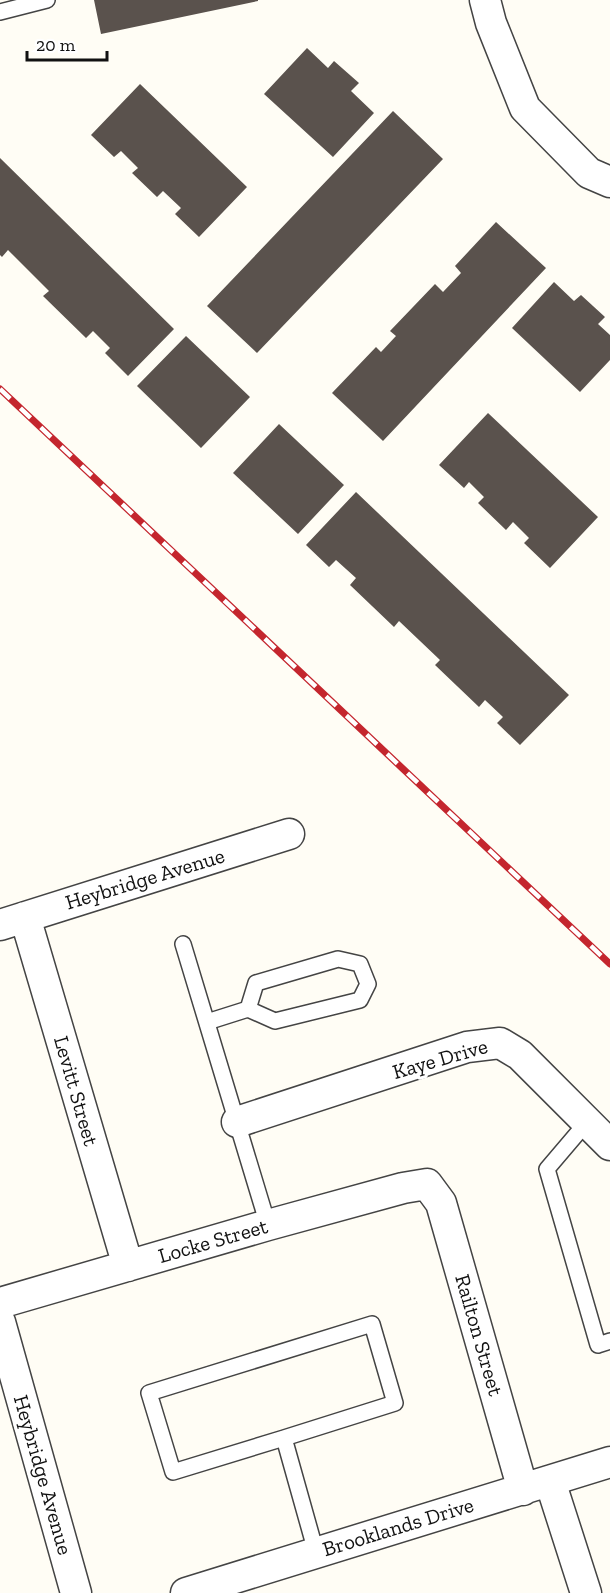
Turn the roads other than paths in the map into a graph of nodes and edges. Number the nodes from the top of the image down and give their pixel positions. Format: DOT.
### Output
graph roads {
  1 [pos="47,0"];
  2 [pos="485,0"];
  3 [pos="0,12"];
  4 [pos="610,182"];
  5 [pos="290,834"];
  6 [pos="12,921"];
  7 [pos="183,944"];
  8 [pos="248,1009"];
  9 [pos="207,1022"];
  10 [pos="237,1122"];
  11 [pos="588,1122"];
  12 [pos="610,1145"];
  13 [pos="427,1184"];
  14 [pos="268,1225"];
  15 [pos="128,1266"];
  16 [pos="0,1303"];
  17 [pos="0,1322"];
  18 [pos="610,1341"];
  19 [pos="284,1438"];
  20 [pos="610,1462"];
  21 [pos="536,1485"];
  22 [pos="316,1552"];
  23 [pos="76,1593"];
  24 [pos="186,1593"];
  25 [pos="586,1593"];
  1 -- 3 [label="lane"];
  2 -- 4 [label="street"];
  5 -- 6 [label="street, Heybridge Avenue"];
  6 -- 15 [label="street, Levitt Street"];
  7 -- 9 [label="lane"];
  8 -- 8 [label="lane"];
  8 -- 9 [label="lane"];
  9 -- 10 [label="lane"];
  10 -- 11 [label="street, Kaye Drive"];
  10 -- 14 [label="lane"];
  11 -- 12 [label="street, Kaye Drive"];
  11 -- 18 [label="lane"];
  13 -- 14 [label="street, Locke Street"];
  13 -- 21 [label="street, Railton Street"];
  14 -- 15 [label="street, Locke Street"];
  15 -- 16 [label="street, Locke Street"];
  17 -- 23 [label="street, Heybridge Avenue"];
  19 -- 19 [label="lane"];
  19 -- 22 [label="lane"];
  20 -- 21 [label="street, Brooklands Drive"];
  21 -- 22 [label="street, Brooklands Drive"];
  21 -- 25 [label="street, Railton Street"];
  22 -- 24 [label="street, Brooklands Drive"];
}
